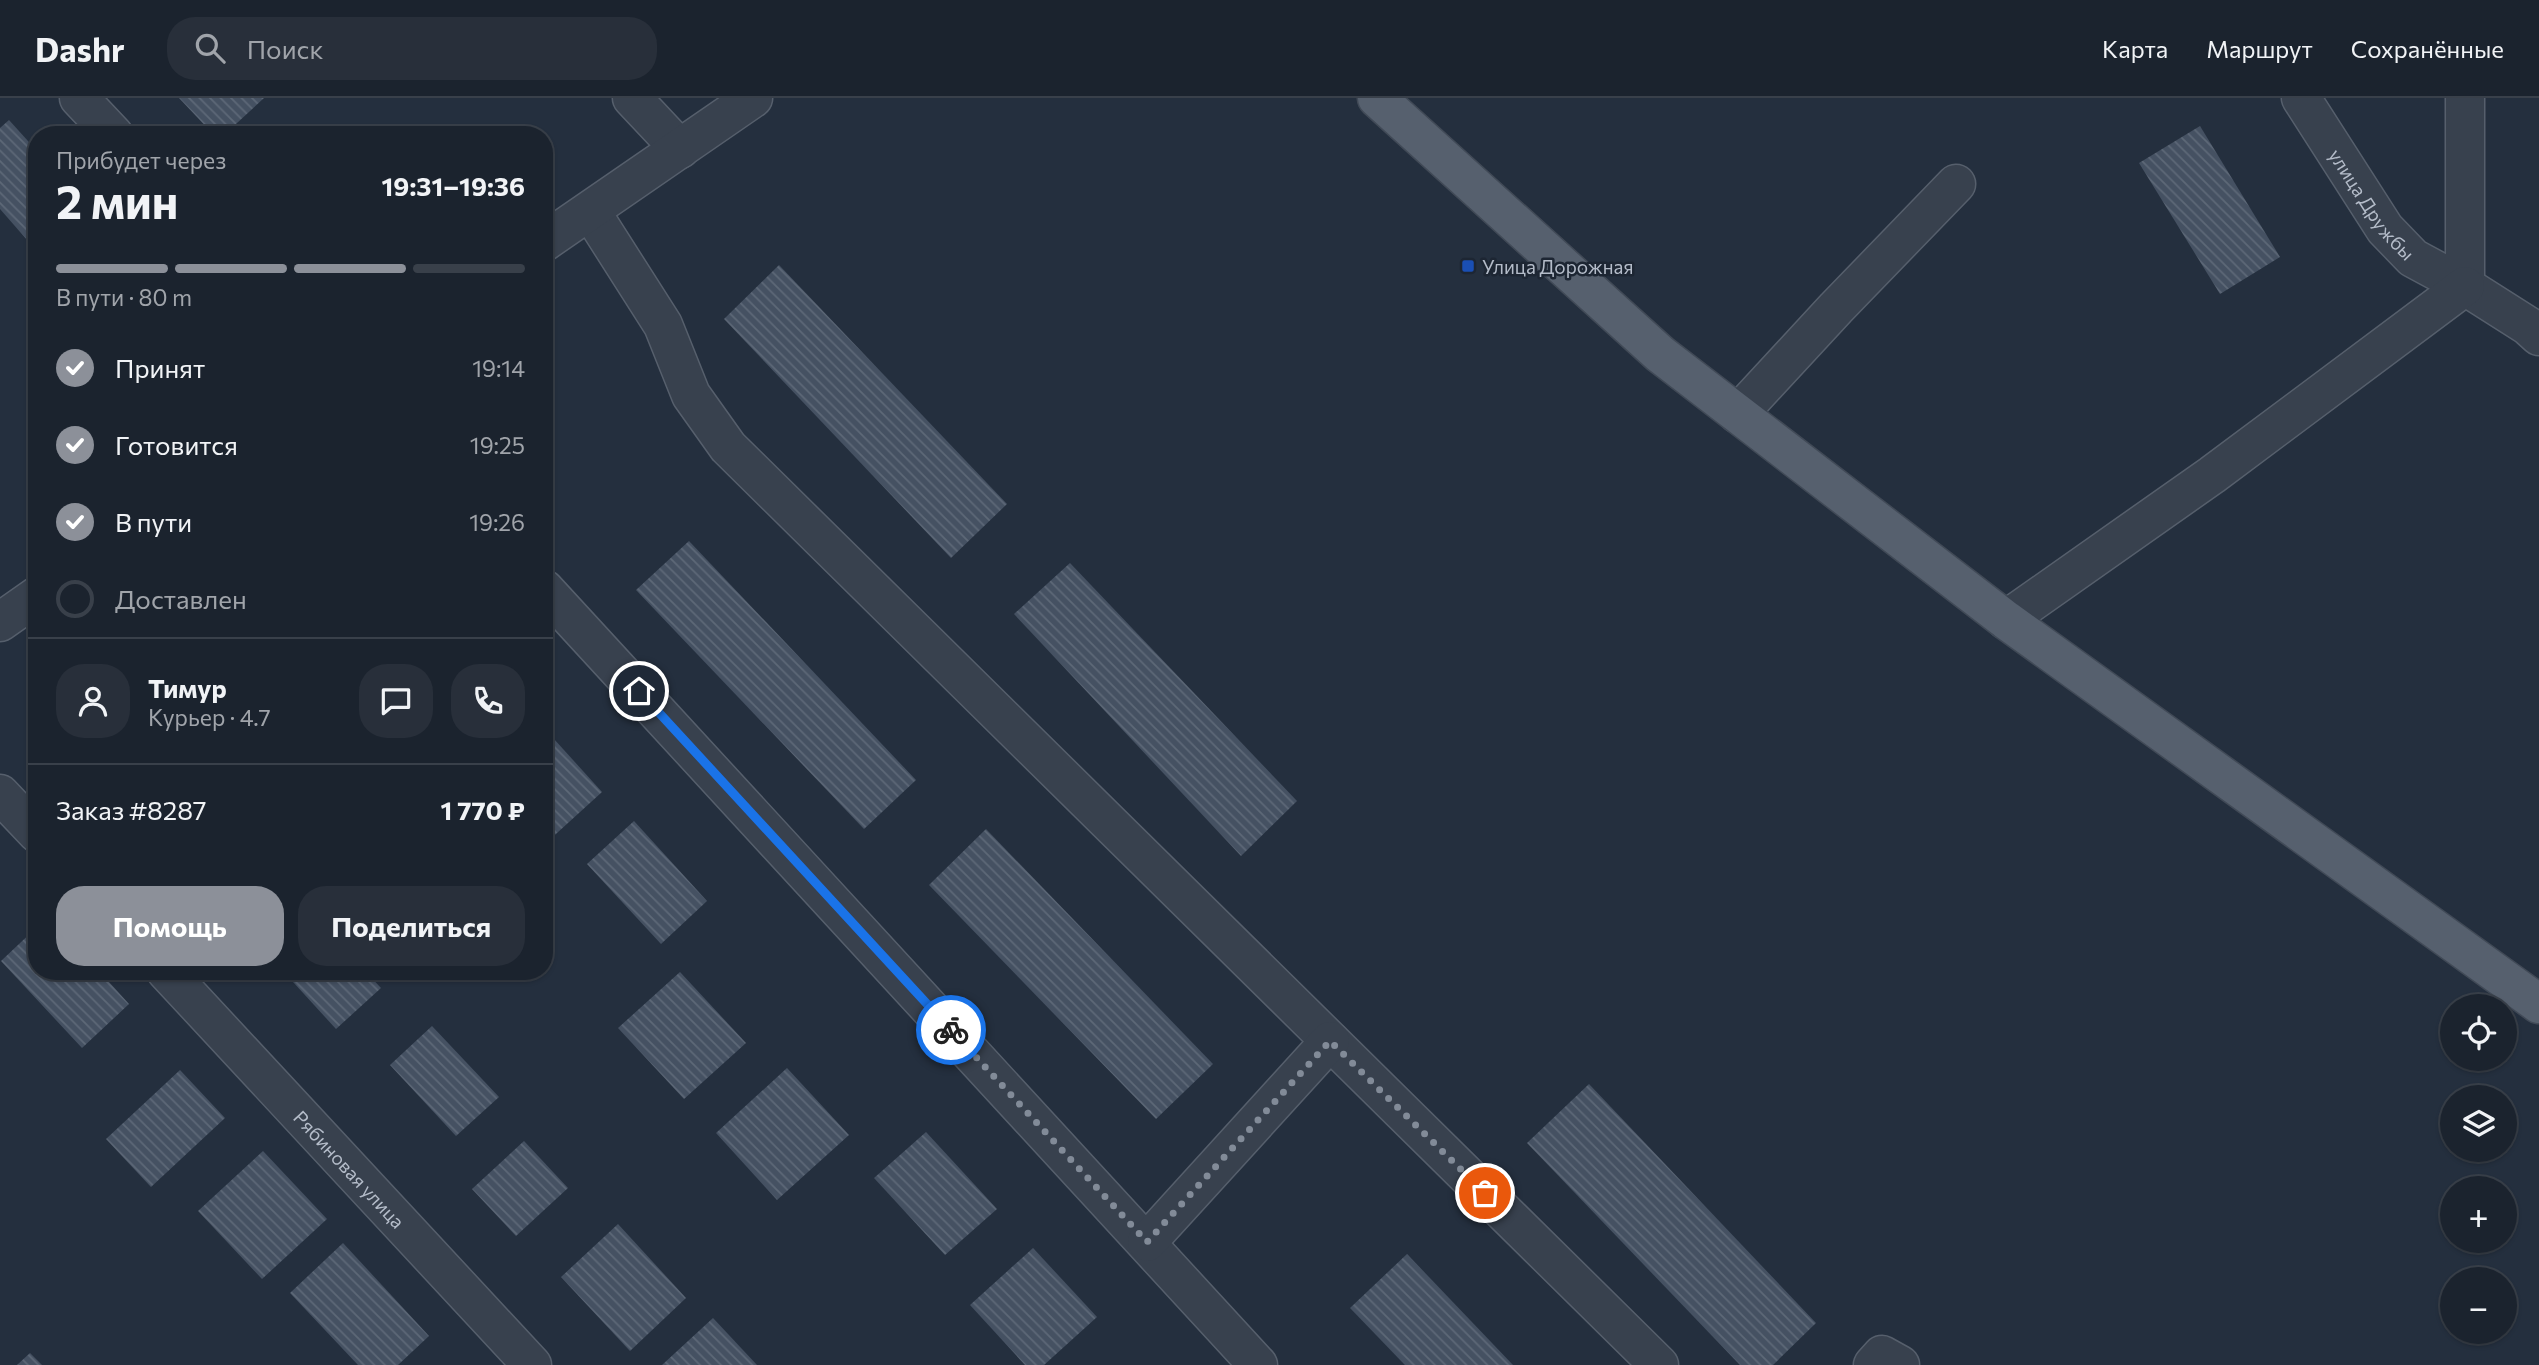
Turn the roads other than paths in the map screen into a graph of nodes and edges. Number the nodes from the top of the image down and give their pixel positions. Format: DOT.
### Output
graph roads {
  1 [pos="79,98"];
  2 [pos="632,98"];
  3 [pos="753,98"];
  4 [pos="1377,98"];
  5 [pos="2301,98"];
  6 [pos="2465,98"];
  7 [pos="105,126"];
  8 [pos="680,149"];
  9 [pos="1956,184"];
  10 [pos="591,212"];
  11 [pos="553,236"];
  12 [pos="2465,286"];
  13 [pos="2539,336"];
  14 [pos="1738,414"];
  15 [pos="553,599"];
  16 [pos="28,602"];
  17 [pos="2006,620"];
  18 [pos="0,622"];
  19 [pos="0,794"];
  20 [pos="28,824"];
  21 [pos="174,980"];
  22 [pos="2539,1004"];
  23 [pos="1330,1041"];
  24 [pos="1147,1242"];
  25 [pos="532,1365"];
  26 [pos="1258,1365"];
  27 [pos="1658,1365"];
  28 [pos="1873,1365"];
  29 [pos="1900,1365"];
  1 -- 7 [label="street"];
  2 -- 8 [label="street"];
  3 -- 8 [label="street"];
  4 -- 14 [label="main road"];
  5 -- 12 [label="street, улица Дружбы"];
  6 -- 12 [label="street"];
  8 -- 10 [label="street"];
  9 -- 14 [label="street"];
  10 -- 11 [label="street"];
  10 -- 23 [label="street"];
  12 -- 13 [label="street, улица Дружбы"];
  12 -- 17 [label="street"];
  14 -- 17 [label="main road"];
  15 -- 24 [label="street"];
  16 -- 18 [label="street"];
  17 -- 22 [label="main road"];
  19 -- 20 [label="street"];
  21 -- 25 [label="street, Рябиновая улица"];
  23 -- 24 [label="street"];
  23 -- 27 [label="street"];
  24 -- 26 [label="street"];
  28 -- 29 [label="street"];
}
